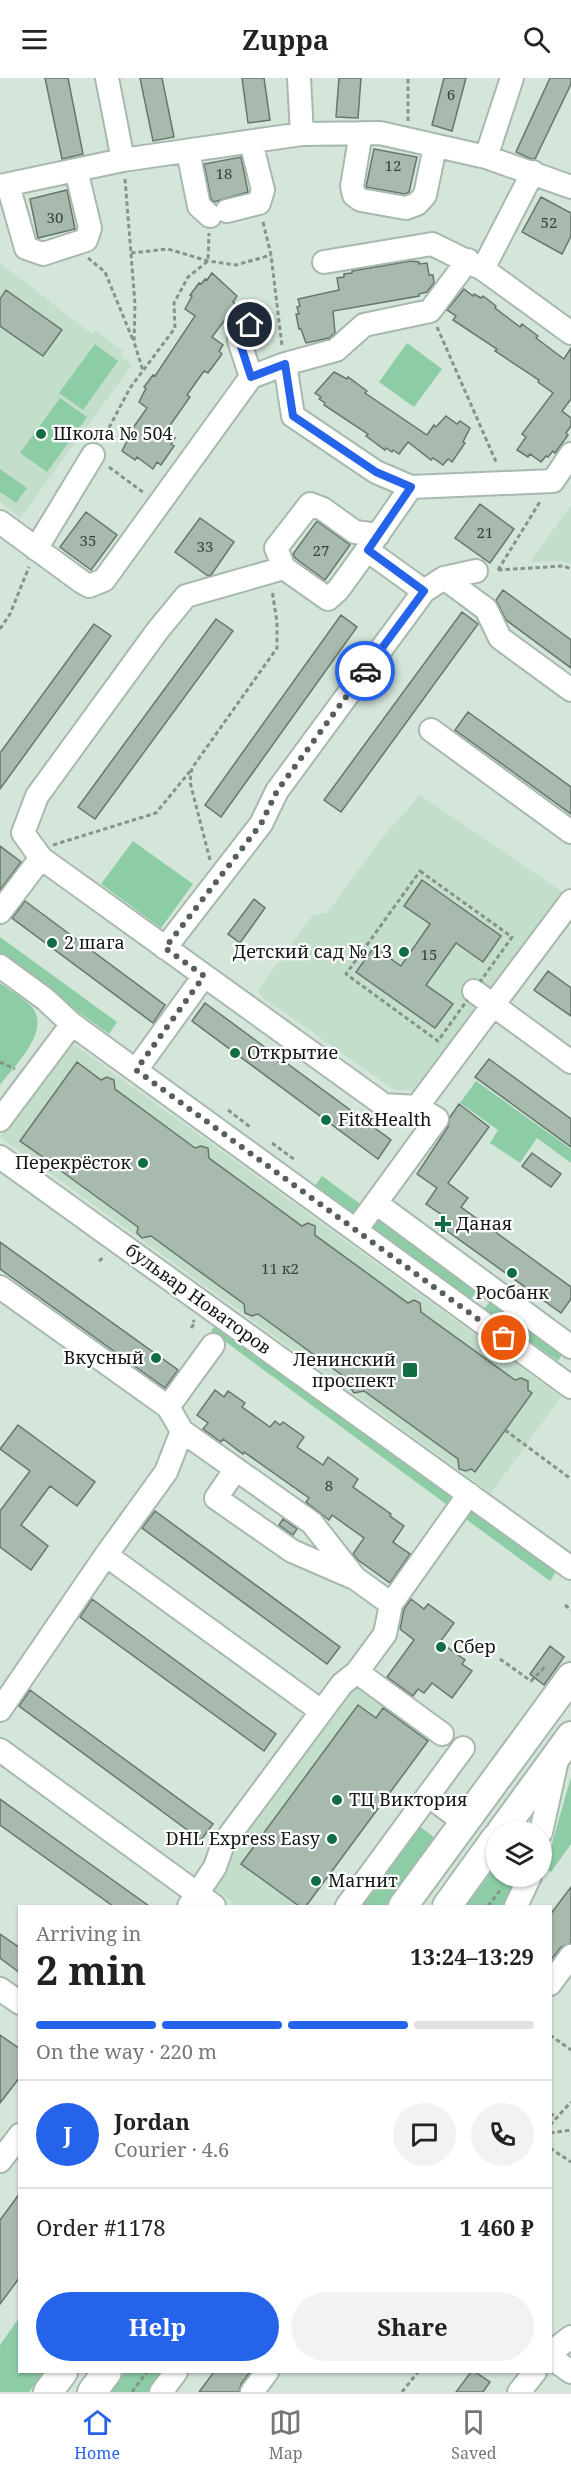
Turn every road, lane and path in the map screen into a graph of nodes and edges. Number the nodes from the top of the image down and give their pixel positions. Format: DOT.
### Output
graph roads {
  1 [pos="107,78"];
  2 [pos="299,78"];
  3 [pos="408,78"];
  4 [pos="512,78"];
  5 [pos="361,133"];
  6 [pos="302,134"];
  7 [pos="407,140"];
  8 [pos="251,142"];
  9 [pos="435,147"];
  10 [pos="188,151"];
  11 [pos="486,157"];
  12 [pos="123,160"];
  13 [pos="76,170"];
  14 [pos="533,172"];
  15 [pos="4,185"];
  16 [pos="571,187"];
  17 [pos="259,202"];
  18 [pos="219,213"];
  19 [pos="62,248"];
  20 [pos="131,253"];
  21 [pos="271,255"];
  22 [pos="208,261"];
  23 [pos="324,262"];
  24 [pos="475,264"];
  25 [pos="430,311"];
  26 [pos="250,325"];
  27 [pos="571,333"];
  28 [pos="134,342"];
  29 [pos="285,364"];
  30 [pos="143,371"];
  31 [pos="251,377"];
  32 [pos="571,454"];
  33 [pos="93,455"];
  34 [pos="553,481"];
  35 [pos="505,483"];
  36 [pos="411,487"];
  37 [pos="158,503"];
  38 [pos="0,522"];
  39 [pos="373,542"];
  40 [pos="36,549"];
  41 [pos="571,569"];
  42 [pos="487,570"];
  43 [pos="277,571"];
  44 [pos="444,578"];
  45 [pos="424,591"];
  46 [pos="0,629"];
  47 [pos="571,690"];
  48 [pos="431,730"];
  49 [pos="192,768"];
  50 [pos="571,832"];
  51 [pos="60,841"];
  52 [pos="41,858"];
  53 [pos="223,873"];
  54 [pos="571,901"];
  55 [pos="0,912"];
  56 [pos="165,948"];
  57 [pos="0,966"];
  58 [pos="204,976"];
  59 [pos="474,991"];
  60 [pos="493,1005"];
  61 [pos="72,1024"];
  62 [pos="571,1062"];
  63 [pos="136,1070"];
  64 [pos="417,1107"];
  65 [pos="228,1110"];
  66 [pos="0,1120"];
  67 [pos="250,1127"];
  68 [pos="272,1143"];
  69 [pos="0,1157"];
  70 [pos="295,1160"];
  71 [pos="376,1203"];
  72 [pos="356,1230"];
  73 [pos="0,1287"];
  74 [pos="489,1287"];
  75 [pos="470,1314"];
  76 [pos="213,1345"];
  77 [pos="571,1347"];
  78 [pos="571,1355"];
  79 [pos="563,1381"];
  80 [pos="168,1407"];
  81 [pos="505,1430"];
  82 [pos="182,1431"];
  83 [pos="236,1469"];
  84 [pos="571,1479"];
  85 [pos="469,1494"];
  86 [pos="106,1555"];
  87 [pos="571,1568"];
  88 [pos="355,1578"];
  89 [pos="391,1604"];
  90 [pos="565,1605"];
  91 [pos="571,1610"];
  92 [pos="500,1659"];
  93 [pos="544,1667"];
  94 [pos="357,1672"];
  95 [pos="571,1677"];
  96 [pos="0,1710"];
  97 [pos="321,1712"];
  98 [pos="442,1734"];
  99 [pos="565,1744"];
  100 [pos="463,1748"];
  101 [pos="0,1750"];
  102 [pos="428,1796"];
  103 [pos="509,1821"];
  104 [pos="544,1821"];
  105 [pos="465,1822"];
  106 [pos="486,1852"];
  107 [pos="503,1887"];
  108 [pos="525,1887"];
  109 [pos="200,1903"];
  110 [pos="348,1905"];
  111 [pos="404,1905"];
  112 [pos="448,1905"];
  113 [pos="489,1905"];
  114 [pos="516,1905"];
  115 [pos="571,1956"];
  116 [pos="552,1981"];
  117 [pos="552,2036"];
  118 [pos="571,2050"];
  119 [pos="571,2102"];
  120 [pos="552,2114"];
  121 [pos="557,2118"];
  122 [pos="552,2123"];
  123 [pos="571,2130"];
  124 [pos="552,2133"];
  125 [pos="18,2138"];
  126 [pos="552,2149"];
  127 [pos="0,2162"];
  128 [pos="571,2162"];
  129 [pos="571,2337"];
  130 [pos="552,2351"];
  131 [pos="552,2358"];
  132 [pos="571,2372"];
  133 [pos="62,2373"];
  134 [pos="106,2373"];
  135 [pos="146,2373"];
  136 [pos="175,2373"];
  137 [pos="266,2373"];
  138 [pos="417,2373"];
  139 [pos="534,2373"];
  140 [pos="48,2392"];
  141 [pos="92,2392"];
  142 [pos="132,2392"];
  143 [pos="161,2392"];
  144 [pos="252,2392"];
  145 [pos="402,2392"];
  146 [pos="519,2392"];
  1 -- 12 [label="street"];
  2 -- 6 [label="street"];
  3 -- 7 [label="path"];
  4 -- 11 [label="street"];
  5 -- 6 [label="street"];
  5 -- 7 [label="street"];
  5 -- 9 [label="street"];
  6 -- 8 [label="street"];
  7 -- 9 [label="street"];
  8 -- 10 [label="street"];
  8 -- 17 [label="street"];
  9 -- 11 [label="street"];
  10 -- 12 [label="street"];
  10 -- 18 [label="street"];
  11 -- 14 [label="street"];
  12 -- 13 [label="street"];
  12 -- 20 [label="path"];
  13 -- 15 [label="street"];
  13 -- 19 [label="street"];
  14 -- 16 [label="street"];
  14 -- 24 [label="street"];
  15 -- 19 [label="street"];
  17 -- 18 [label="street"];
  17 -- 21 [label="path"];
  18 -- 22 [label="path"];
  19 -- 28 [label="path"];
  20 -- 22 [label="path"];
  20 -- 28 [label="path"];
  21 -- 22 [label="path"];
  21 -- 29 [label="path"];
  22 -- 30 [label="path"];
  23 -- 24 [label="street"];
  24 -- 25 [label="street"];
  24 -- 27 [label="street"];
  25 -- 29 [label="street"];
  25 -- 35 [label="path"];
  26 -- 31 [label="street"];
  28 -- 30 [label="path"];
  29 -- 31 [label="street"];
  29 -- 36 [label="street"];
  30 -- 33 [label="path"];
  31 -- 37 [label="street"];
  32 -- 34 [label="street"];
  33 -- 37 [label="path"];
  33 -- 40 [label="street"];
  34 -- 35 [label="street"];
  34 -- 42 [label="path"];
  35 -- 36 [label="street"];
  36 -- 39 [label="street"];
  37 -- 40 [label="street"];
  38 -- 40 [label="street"];
  39 -- 43 [label="street"];
  39 -- 43 [label="street"];
  39 -- 45 [label="street"];
  40 -- 46 [label="path"];
  41 -- 42 [label="path"];
  42 -- 44 [label="street"];
  43 -- 49 [label="path"];
  43 -- 52 [label="street"];
  44 -- 45 [label="street"];
  44 -- 47 [label="street"];
  45 -- 53 [label="street"];
  48 -- 50 [label="street"];
  49 -- 51 [label="path"];
  49 -- 53 [label="path"];
  52 -- 55 [label="street"];
  52 -- 56 [label="street"];
  53 -- 56 [label="street"];
  54 -- 60 [label="street"];
  56 -- 58 [label="street"];
  57 -- 61 [label="street"];
  58 -- 63 [label="street"];
  58 -- 64 [label="street"];
  59 -- 59 [label="path"];
  59 -- 60 [label="street"];
  60 -- 62 [label="street"];
  60 -- 64 [label="street"];
  61 -- 63 [label="street"];
  61 -- 66 [label="street"];
  63 -- 72 [label="street"];
  64 -- 71 [label="street"];
  65 -- 67 [label="path"];
  68 -- 70 [label="path"];
  69 -- 85 [label="street, бульвар Новаторов"];
  71 -- 72 [label="street"];
  71 -- 74 [label="street"];
  72 -- 75 [label="street"];
  73 -- 80 [label="street"];
  74 -- 75 [label="street"];
  74 -- 77 [label="street"];
  75 -- 79 [label="street"];
  76 -- 80 [label="street"];
  78 -- 79 [label="street"];
  80 -- 82 [label="street"];
  81 -- 84 [label="path"];
  82 -- 83 [label="street"];
  82 -- 86 [label="street"];
  83 -- 88 [label="street"];
  83 -- 88 [label="street"];
  85 -- 87 [label="street, бульвар Новаторов"];
  85 -- 89 [label="street"];
  86 -- 96 [label="street"];
  86 -- 97 [label="street"];
  88 -- 89 [label="street"];
  89 -- 94 [label="street"];
  90 -- 91 [label="path"];
  92 -- 93 [label="path"];
  94 -- 97 [label="street"];
  94 -- 98 [label="street"];
  95 -- 105 [label="main road"];
  97 -- 109 [label="street"];
  99 -- 103 [label="main road"];
  99 -- 104 [label="street"];
  100 -- 102 [label="street"];
  101 -- 109 [label="street"];
  102 -- 105 [label="street"];
  102 -- 110 [label="street"];
  105 -- 111 [label="main road"];
  106 -- 112 [label="main road"];
  107 -- 113 [label="path"];
  108 -- 114 [label="street"];
  115 -- 116 [label="street"];
  117 -- 118 [label="path"];
  119 -- 121 [label="path"];
  120 -- 121 [label="path"];
  121 -- 122 [label="path"];
  123 -- 124 [label="path"];
  125 -- 127 [label="street"];
  126 -- 128 [label="path"];
  129 -- 130 [label="street"];
  131 -- 132 [label="street"];
  133 -- 140 [label="main road"];
  134 -- 141 [label="main road"];
  135 -- 142 [label="path"];
  136 -- 143 [label="street"];
  137 -- 144 [label="street"];
  138 -- 145 [label="path"];
  139 -- 146 [label="street"];
}
